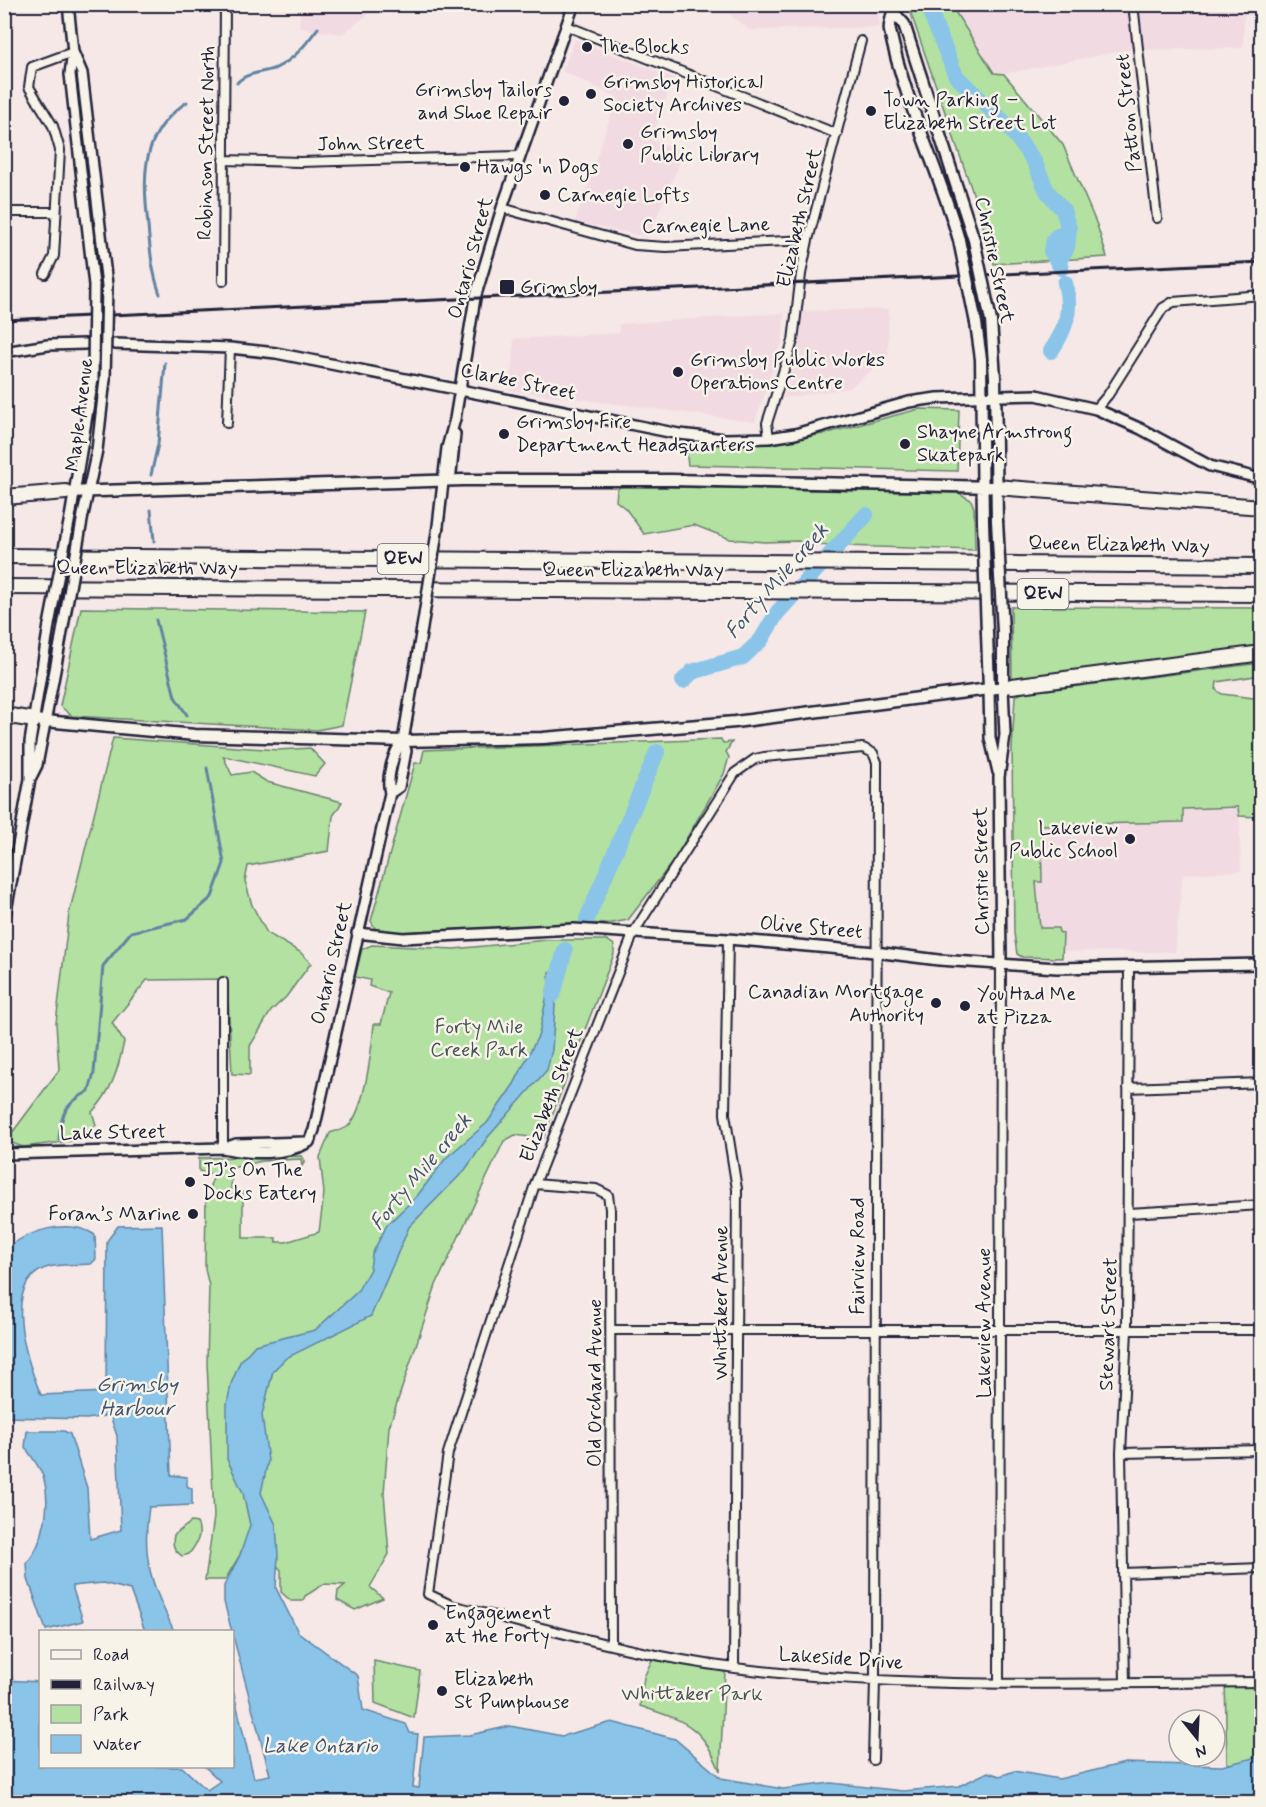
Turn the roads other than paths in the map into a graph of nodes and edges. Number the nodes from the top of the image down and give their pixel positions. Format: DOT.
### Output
graph roads {
  1 [pos="68,4"];
  2 [pos="225,4"];
  3 [pos="574,4"];
  4 [pos="1133,4"];
  5 [pos="894,9"];
  6 [pos="567,26"];
  7 [pos="861,41"];
  8 [pos="73,52"];
  9 [pos="837,134"];
  10 [pos="520,156"];
  11 [pos="223,160"];
  12 [pos="502,208"];
  13 [pos="4,212"];
  14 [pos="56,212"];
  15 [pos="1157,218"];
  16 [pos="808,240"];
  17 [pos="45,274"];
  18 [pos="223,281"];
  19 [pos="1262,295"];
  20 [pos="85,344"];
  21 [pos="115,344"];
  22 [pos="230,348"];
  23 [pos="4,352"];
  24 [pos="460,388"];
  25 [pos="981,396"];
  26 [pos="994,396"];
  27 [pos="1096,409"];
  28 [pos="227,423"];
  29 [pos="769,438"];
  30 [pos="1262,479"];
  31 [pos="445,480"];
  32 [pos="989,487"];
  33 [pos="89,491"];
  34 [pos="71,492"];
  35 [pos="4,496"];
  36 [pos="1262,507"];
  37 [pos="4,556"];
  38 [pos="1262,566"];
  39 [pos="4,587"];
  40 [pos="1262,594"];
  41 [pos="1262,653"];
  42 [pos="1008,686"];
  43 [pos="989,689"];
  44 [pos="4,715"];
  45 [pos="40,721"];
  46 [pos="403,741"];
  47 [pos="873,753"];
  48 [pos="999,777"];
  49 [pos="4,922"];
  50 [pos="634,932"];
  51 [pos="357,933"];
  52 [pos="728,939"];
  53 [pos="875,952"];
  54 [pos="1001,964"];
  55 [pos="1262,964"];
  56 [pos="1129,966"];
  57 [pos="223,982"];
  58 [pos="1262,1083"];
  59 [pos="1128,1088"];
  60 [pos="309,1142"];
  61 [pos="223,1148"];
  62 [pos="4,1154"];
  63 [pos="535,1184"];
  64 [pos="1262,1205"];
  65 [pos="1129,1213"];
  66 [pos="738,1329"];
  67 [pos="1000,1329"];
  68 [pos="612,1330"];
  69 [pos="874,1330"];
  70 [pos="1127,1330"];
  71 [pos="1262,1330"];
  72 [pos="1262,1450"];
  73 [pos="1121,1453"];
  74 [pos="1262,1568"];
  75 [pos="1123,1573"];
  76 [pos="428,1594"];
  77 [pos="611,1645"];
  78 [pos="734,1668"];
  79 [pos="875,1680"];
  80 [pos="999,1682"];
  81 [pos="1262,1682"];
  82 [pos="1125,1683"];
  83 [pos="873,1760"];
  1 -- 8 [label="street, Maple Avenue"];
  2 -- 11 [label="street, Robinson Street North"];
  3 -- 6 [label="street, Ontario Street"];
  4 -- 15 [label="street, Patton Street"];
  5 -- 25 [label="main road, Christie Street, bridge"];
  5 -- 26 [label="main road, Christie Street, bridge"];
  6 -- 9 [label="street"];
  6 -- 10 [label="street, Ontario Street"];
  7 -- 9 [label="street, Elizabeth Street"];
  8 -- 14 [label="street"];
  8 -- 33 [label="street, Maple Avenue, bridge"];
  8 -- 34 [label="street, Maple Avenue, bridge"];
  9 -- 16 [label="street, Elizabeth Street"];
  10 -- 11 [label="street, John Street"];
  10 -- 12 [label="street, Ontario Street"];
  11 -- 18 [label="street, Robinson Street North"];
  12 -- 16 [label="street, Carnegie Lane"];
  12 -- 24 [label="street, Ontario Street"];
  13 -- 14 [label="street"];
  14 -- 17 [label="street"];
  16 -- 29 [label="street, Elizabeth Street"];
  19 -- 27 [label="street"];
  20 -- 23 [label="street"];
  21 -- 22 [label="street, Clarke Street"];
  22 -- 24 [label="street, Clarke Street"];
  22 -- 28 [label="street"];
  24 -- 29 [label="street, Clarke Street"];
  24 -- 31 [label="street, Ontario Street"];
  25 -- 26 [label="street, Clarke Street"];
  25 -- 29 [label="street, Clarke Street"];
  25 -- 32 [label="main road, Christie Street"];
  26 -- 27 [label="street, Clarke Street"];
  26 -- 32 [label="main road, Christie Street"];
  27 -- 30 [label="street, Clarke Street"];
  31 -- 32 [label="main road"];
  31 -- 33 [label="main road"];
  31 -- 46 [label="street, Ontario Street, bridge"];
  32 -- 36 [label="highway"];
  32 -- 42 [label="main road, Christie Street, bridge"];
  32 -- 43 [label="main road, Christie Street, bridge"];
  33 -- 34 [label="main road"];
  33 -- 45 [label="street, Maple Avenue, bridge"];
  34 -- 35 [label="highway"];
  34 -- 45 [label="street, Maple Avenue, bridge"];
  37 -- 38 [label="highway, Queen Elizabeth Way / QEW"];
  39 -- 40 [label="highway, Queen Elizabeth Way / QEW"];
  41 -- 42 [label="highway"];
  42 -- 43 [label="main road"];
  42 -- 48 [label="street, Christie Street"];
  43 -- 46 [label="main road"];
  43 -- 48 [label="street, Christie Street"];
  44 -- 45 [label="highway"];
  45 -- 46 [label="main road"];
  45 -- 49 [label="street, Maple Avenue"];
  46 -- 51 [label="street, Ontario Street"];
  47 -- 50 [label="street, Elizabeth Street"];
  47 -- 53 [label="street, Fairview Road"];
  48 -- 54 [label="street, Christie Street"];
  50 -- 51 [label="street, Olive Street"];
  50 -- 52 [label="street, Olive Street"];
  50 -- 63 [label="street, Elizabeth Street"];
  51 -- 60 [label="street, Ontario Street"];
  52 -- 53 [label="street, Olive Street"];
  52 -- 66 [label="street, Whittaker Avenue"];
  53 -- 54 [label="street, Olive Street"];
  53 -- 69 [label="street, Fairview Road"];
  54 -- 56 [label="street, Olive Street"];
  54 -- 67 [label="street, Lakeview Avenue"];
  55 -- 56 [label="street, Olive Street"];
  56 -- 59 [label="street, Stewart Street"];
  57 -- 61 [label="street"];
  58 -- 59 [label="street"];
  59 -- 65 [label="street, Stewart Street"];
  60 -- 61 [label="street, Lake Street"];
  61 -- 62 [label="street, Lake Street"];
  63 -- 68 [label="street, Old Orchard Avenue"];
  63 -- 76 [label="street, Elizabeth Street"];
  64 -- 65 [label="street"];
  65 -- 70 [label="street, Stewart Street"];
  66 -- 68 [label="street"];
  66 -- 69 [label="street"];
  66 -- 78 [label="street, Whittaker Avenue"];
  67 -- 69 [label="street"];
  67 -- 70 [label="street"];
  67 -- 80 [label="street, Lakeview Avenue"];
  68 -- 77 [label="street, Old Orchard Avenue"];
  69 -- 79 [label="street, Fairview Road"];
  70 -- 71 [label="street"];
  70 -- 73 [label="street, Stewart Street"];
  72 -- 73 [label="street"];
  73 -- 75 [label="street, Stewart Street"];
  74 -- 75 [label="street"];
  75 -- 82 [label="street, Stewart Street"];
  76 -- 77 [label="street, Lakeside Drive"];
  77 -- 78 [label="street, Lakeside Drive"];
  78 -- 79 [label="street, Lakeside Drive"];
  79 -- 80 [label="street, Lakeside Drive"];
  79 -- 83 [label="street, Fairview Road"];
  80 -- 82 [label="street, Lakeside Drive"];
  81 -- 82 [label="street, Lakeside Drive"];
}
